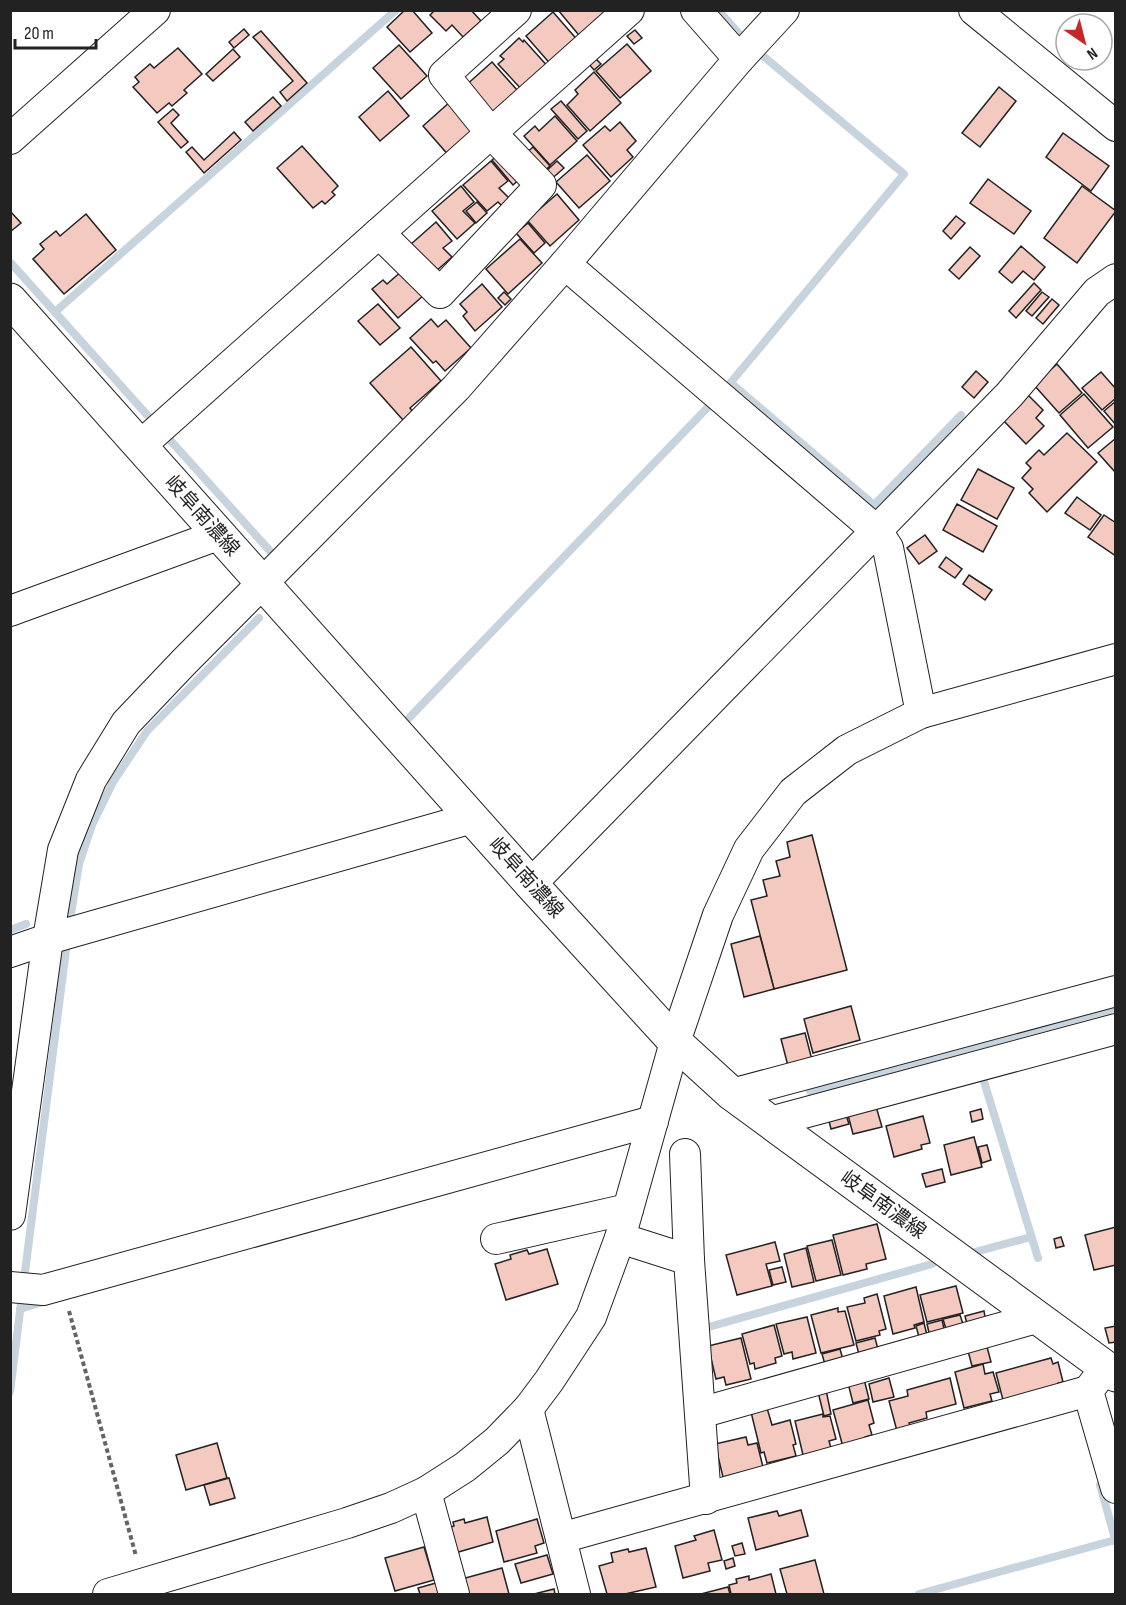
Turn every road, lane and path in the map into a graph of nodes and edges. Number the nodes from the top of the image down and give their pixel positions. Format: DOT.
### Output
graph roads {
  1 [pos="155,10"];
  2 [pos="516,10"];
  3 [pos="629,10"];
  4 [pos="696,10"];
  5 [pos="784,10"];
  6 [pos="974,10"];
  7 [pos="739,59"];
  8 [pos="1116,126"];
  9 [pos="491,133"];
  10 [pos="10,139"];
  11 [pos="379,233"];
  12 [pos="565,264"];
  13 [pos="1110,286"];
  14 [pos="10,300"];
  15 [pos="140,446"];
  16 [pos="877,531"];
  17 [pos="218,535"];
  18 [pos="262,584"];
  19 [pos="10,611"];
  20 [pos="1116,660"];
  21 [pos="921,713"];
  22 [pos="472,818"];
  23 [pos="531,884"];
  24 [pos="48,939"];
  25 [pos="10,952"];
  26 [pos="1116,991"];
  27 [pos="1116,1029"];
  28 [pos="675,1042"];
  29 [pos="732,1094"];
  30 [pos="653,1121"];
  31 [pos="770,1122"];
  32 [pos="685,1154"];
  33 [pos="628,1209"];
  34 [pos="10,1215"];
  35 [pos="620,1238"];
  36 [pos="496,1239"];
  37 [pos="689,1260"];
  38 [pos="10,1287"];
  39 [pos="67,1306"];
  40 [pos="1036,1318"];
  41 [pos="1103,1378"];
  42 [pos="528,1409"];
  43 [pos="700,1413"];
  44 [pos="1116,1488"];
  45 [pos="426,1492"];
  46 [pos="706,1499"];
  47 [pos="561,1538"];
  48 [pos="144,1584"];
  49 [pos="108,1594"];
  50 [pos="454,1594"];
  51 [pos="575,1594"];
  1 -- 10 [label="street"];
  2 -- 9 [label="street"];
  3 -- 9 [label="street"];
  4 -- 7 [label="street"];
  5 -- 7 [label="street"];
  6 -- 8 [label="street"];
  7 -- 12 [label="street"];
  9 -- 11 [label="street"];
  9 -- 11 [label="street"];
  11 -- 15 [label="street"];
  12 -- 16 [label="street"];
  12 -- 18 [label="street"];
  13 -- 16 [label="street"];
  14 -- 15 [label="main road, 岐阜南濃線"];
  15 -- 17 [label="main road, 岐阜南濃線"];
  16 -- 21 [label="street"];
  16 -- 23 [label="street"];
  17 -- 18 [label="main road, 岐阜南濃線"];
  17 -- 19 [label="street"];
  18 -- 22 [label="main road, 岐阜南濃線"];
  18 -- 24 [label="street"];
  20 -- 21 [label="street"];
  21 -- 28 [label="street"];
  22 -- 23 [label="main road, 岐阜南濃線"];
  22 -- 24 [label="street"];
  23 -- 28 [label="main road, 岐阜南濃線"];
  24 -- 25 [label="street"];
  24 -- 34 [label="street"];
  26 -- 29 [label="street"];
  27 -- 31 [label="street"];
  28 -- 29 [label="main road, 岐阜南濃線"];
  28 -- 30 [label="street"];
  29 -- 31 [label="main road, 岐阜南濃線"];
  30 -- 33 [label="street"];
  30 -- 38 [label="street"];
  31 -- 40 [label="main road, 岐阜南濃線"];
  32 -- 37 [label="street"];
  33 -- 35 [label="street"];
  33 -- 36 [label="street"];
  35 -- 37 [label="street"];
  35 -- 42 [label="street"];
  37 -- 43 [label="street"];
  39 -- 48 [label="path"];
  40 -- 41 [label="main road, 岐阜南濃線"];
  40 -- 43 [label="street"];
  41 -- 44 [label="street"];
  41 -- 46 [label="street"];
  42 -- 45 [label="street"];
  42 -- 47 [label="street"];
  43 -- 46 [label="street"];
  45 -- 48 [label="street"];
  45 -- 50 [label="street"];
  46 -- 47 [label="street"];
  47 -- 51 [label="street"];
  48 -- 49 [label="street"];
}
